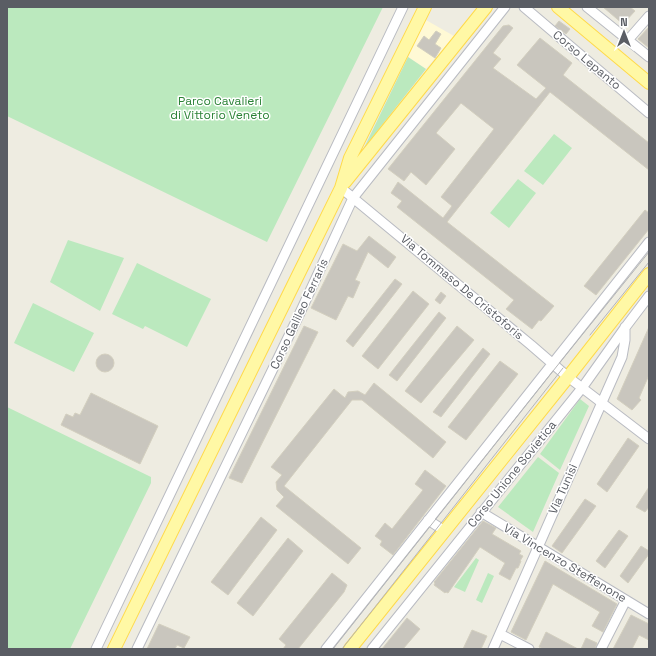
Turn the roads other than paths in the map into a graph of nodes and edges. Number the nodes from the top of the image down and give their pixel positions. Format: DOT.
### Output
graph roads {
  1 [pos="403,7"];
  2 [pos="425,7"];
  3 [pos="486,7"];
  4 [pos="505,7"];
  5 [pos="524,7"];
  6 [pos="558,7"];
  7 [pos="587,7"];
  8 [pos="649,16"];
  9 [pos="628,40"];
  10 [pos="649,57"];
  11 [pos="649,83"];
  12 [pos="649,113"];
  13 [pos="341,188"];
  14 [pos="353,198"];
  15 [pos="649,242"];
  16 [pos="648,276"];
  17 [pos="649,296"];
  18 [pos="624,327"];
  19 [pos="553,363"];
  20 [pos="568,377"];
  21 [pos="582,388"];
  22 [pos="602,403"];
  23 [pos="649,439"];
  24 [pos="481,512"];
  25 [pos="428,520"];
  26 [pos="445,531"];
  27 [pos="538,546"];
  28 [pos="626,600"];
  29 [pos="649,614"];
  30 [pos="500,634"];
  31 [pos="96,649"];
  32 [pos="114,649"];
  33 [pos="137,649"];
  34 [pos="326,649"];
  35 [pos="350,649"];
  36 [pos="372,649"];
  37 [pos="493,649"];
  38 [pos="529,649"];
  39 [pos="602,649"];
  1 -- 31 [label="street"];
  2 -- 13 [label="main road, Corso Galileo Ferraris"];
  3 -- 13 [label="main road, Corso Galileo Ferraris"];
  4 -- 14 [label="street, Corso Galileo Ferraris"];
  5 -- 12 [label="street, Corso Lepanto"];
  6 -- 11 [label="main road, Corso Lepanto"];
  7 -- 9 [label="street"];
  8 -- 9 [label="street"];
  9 -- 10 [label="street"];
  13 -- 14 [label="street, Via Tommaso De Cristoforis"];
  13 -- 32 [label="main road, Corso Galileo Ferraris"];
  14 -- 19 [label="street, Via Tommaso De Cristoforis"];
  14 -- 33 [label="street, Corso Galileo Ferraris"];
  15 -- 19 [label="street"];
  16 -- 20 [label="main road, Corso Unione Sovietica"];
  17 -- 18 [label="street, Corso Unione Sovietica"];
  18 -- 21 [label="street, Corso Unione Sovietica"];
  18 -- 22 [label="street, Via Tunisi"];
  19 -- 20 [label="street, Via Tommaso De Cristoforis"];
  19 -- 25 [label="street"];
  20 -- 21 [label="street, Via Tommaso De Cristoforis"];
  20 -- 26 [label="main road, Corso Unione Sovietica"];
  21 -- 22 [label="street, Via Tommaso De Cristoforis"];
  21 -- 24 [label="street, Corso Unione Sovietica"];
  22 -- 23 [label="street, Via Tommaso De Cristoforis"];
  22 -- 27 [label="street, Via Tunisi"];
  24 -- 27 [label="street, Via Vincenzo Steffenone"];
  24 -- 36 [label="street, Corso Unione Sovietica"];
  25 -- 26 [label="street"];
  25 -- 34 [label="street"];
  26 -- 35 [label="main road, Corso Unione Sovietica"];
  27 -- 28 [label="street, Via Vincenzo Steffenone"];
  27 -- 30 [label="street, Via Tunisi"];
  28 -- 29 [label="street, Via Vincenzo Steffenone"];
  28 -- 39 [label="street"];
  30 -- 37 [label="street, Via Tunisi"];
  30 -- 38 [label="street"];
}
